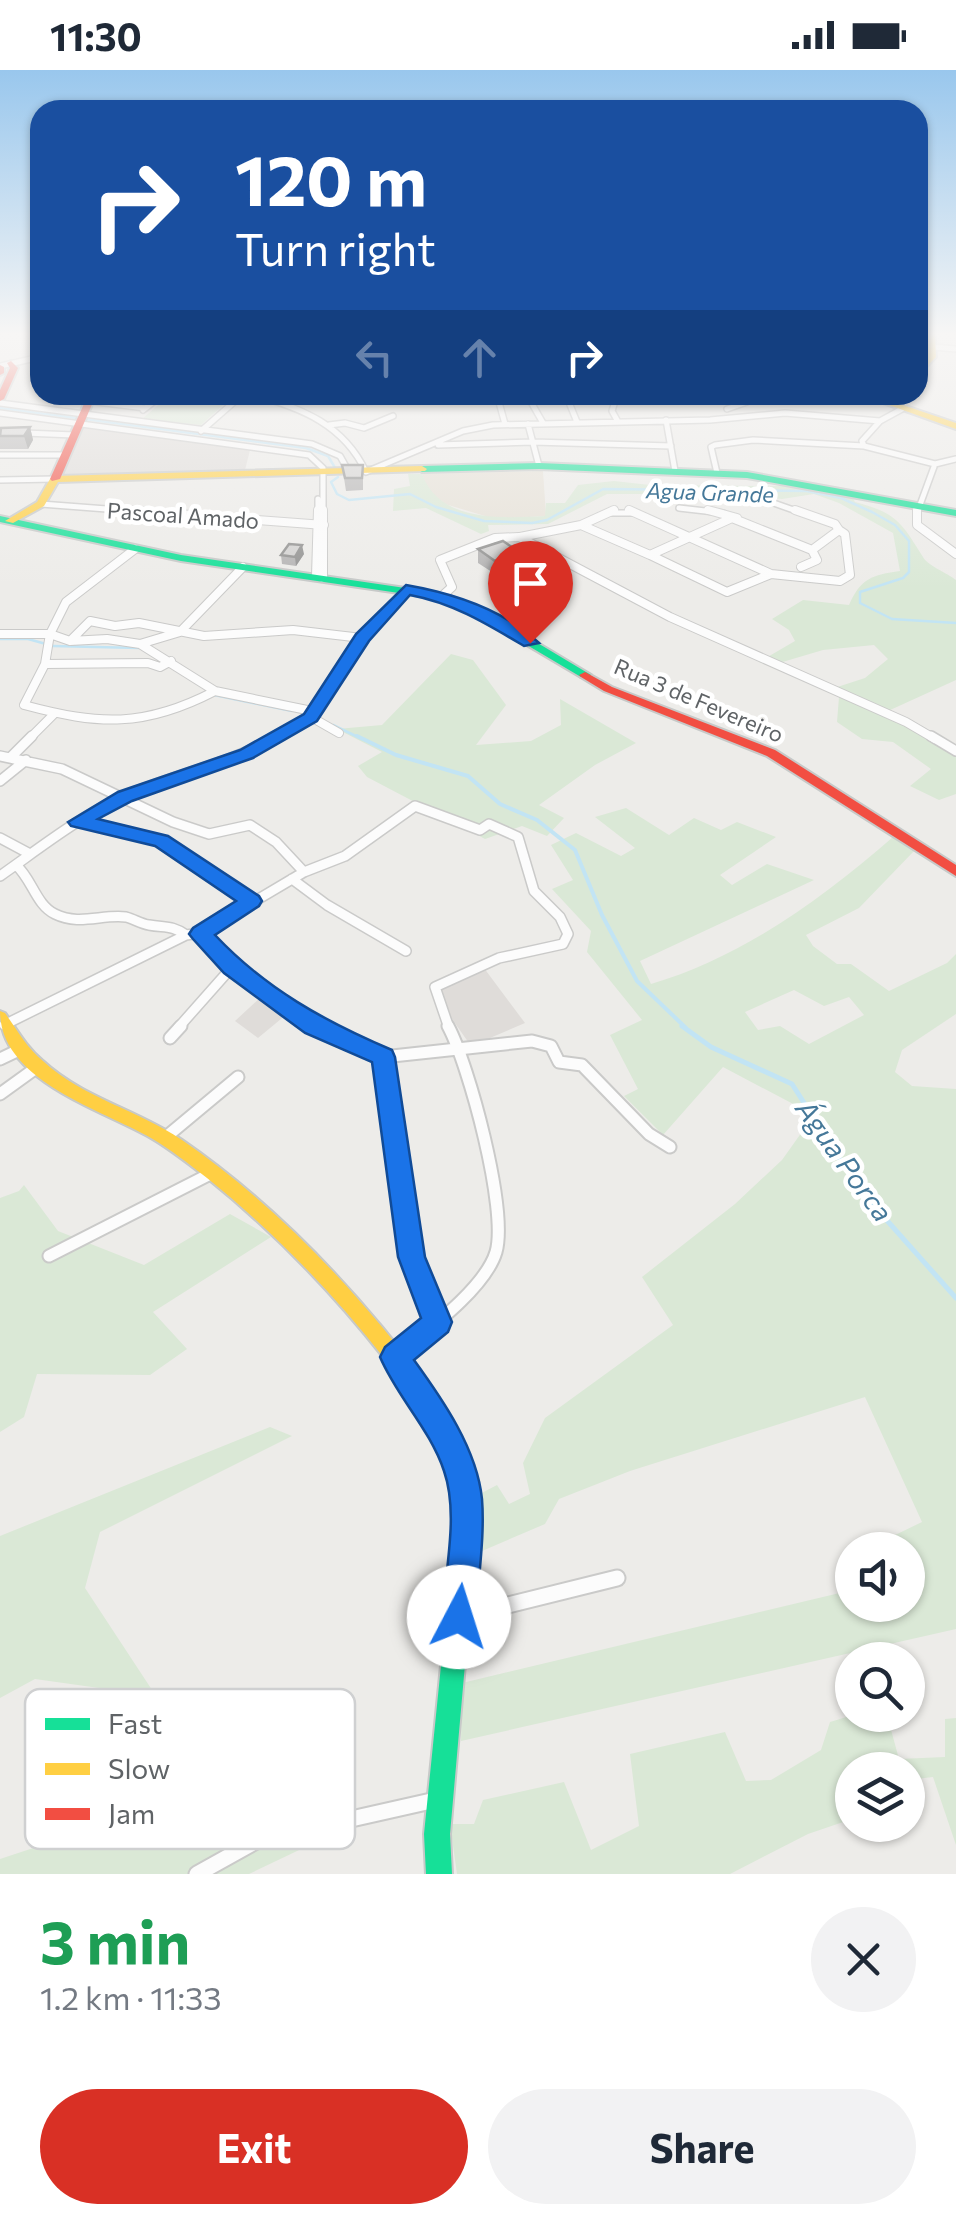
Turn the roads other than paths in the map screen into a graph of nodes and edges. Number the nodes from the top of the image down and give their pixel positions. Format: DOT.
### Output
graph roads {
  1 [pos="38,419"];
  2 [pos="70,419"];
  3 [pos="81,419"];
  4 [pos="108,419"];
  5 [pos="122,419"];
  6 [pos="214,419"];
  7 [pos="320,419"];
  8 [pos="385,419"];
  9 [pos="504,419"];
  10 [pos="541,419"];
  11 [pos="576,419"];
  12 [pos="712,419"];
  13 [pos="864,419"];
  14 [pos="883,419"];
  15 [pos="130,420"];
  16 [pos="617,420"];
  17 [pos="666,420"];
  18 [pos="880,421"];
  19 [pos="577,422"];
  20 [pos="543,423"];
  21 [pos="505,424"];
  22 [pos="528,424"];
  23 [pos="328,425"];
  24 [pos="0,432"];
  25 [pos="28,433"];
  26 [pos="197,434"];
  27 [pos="532,442"];
  28 [pos="432,445"];
  29 [pos="671,446"];
  30 [pos="864,446"];
  31 [pos="0,455"];
  32 [pos="64,455"];
  33 [pos="956,459"];
  34 [pos="935,464"];
  35 [pos="539,466"];
  36 [pos="320,469"];
  37 [pos="675,471"];
  38 [pos="349,472"];
  39 [pos="366,472"];
  40 [pos="717,473"];
  41 [pos="55,479"];
  42 [pos="0,480"];
  43 [pos="768,501"];
  44 [pos="41,504"];
  45 [pos="917,506"];
  46 [pos="680,508"];
  47 [pos="956,513"];
  48 [pos="738,518"];
  49 [pos="3,520"];
  50 [pos="321,525"];
  51 [pos="582,525"];
  52 [pos="839,530"];
  53 [pos="691,536"];
  54 [pos="519,537"];
  55 [pos="136,549"];
  56 [pos="812,550"];
  57 [pos="956,554"];
  58 [pos="650,555"];
  59 [pos="243,567"];
  60 [pos="801,567"];
  61 [pos="770,574"];
  62 [pos="319,577"];
  63 [pos="406,590"];
  64 [pos="442,596"];
  65 [pos="180,632"];
  66 [pos="0,634"];
  67 [pos="50,634"];
  68 [pos="362,638"];
  69 [pos="70,640"];
  70 [pos="140,644"];
  71 [pos="171,661"];
  72 [pos="45,664"];
  73 [pos="215,691"];
  74 [pos="55,714"];
  75 [pos="312,714"];
  76 [pos="338,733"];
  77 [pos="956,751"];
  78 [pos="0,756"];
  79 [pos="12,757"];
  80 [pos="26,760"];
  81 [pos="0,781"];
  82 [pos="125,796"];
  83 [pos="78,822"];
  84 [pos="0,838"];
  85 [pos="30,854"];
  86 [pos="16,864"];
  87 [pos="956,871"];
  88 [pos="304,872"];
  89 [pos="0,876"];
  90 [pos="292,878"];
  91 [pos="252,901"];
  92 [pos="200,934"];
  93 [pos="186,936"];
  94 [pos="406,951"];
  95 [pos="232,967"];
  96 [pos="2,1021"];
  97 [pos="170,1038"];
  98 [pos="21,1049"];
  99 [pos="459,1049"];
  100 [pos="383,1057"];
  101 [pos="0,1059"];
  102 [pos="36,1068"];
  103 [pos="238,1077"];
  104 [pos="0,1094"];
  105 [pos="166,1138"];
  106 [pos="670,1147"];
  107 [pos="214,1172"];
  108 [pos="49,1256"];
  109 [pos="437,1322"];
  110 [pos="395,1357"];
  111 [pos="616,1578"];
  112 [pos="459,1617"];
  113 [pos="441,1799"];
  114 [pos="355,1818"];
  115 [pos="242,1849"];
  116 [pos="197,1874"];
  117 [pos="439,1874"];
  1 -- 25 [label="street"];
  2 -- 25 [label="street"];
  3 -- 32 [label="main road"];
  4 -- 26 [label="street"];
  5 -- 15 [label="street"];
  6 -- 26 [label="street"];
  7 -- 23 [label="street"];
  8 -- 23 [label="street"];
  9 -- 21 [label="street"];
  10 -- 20 [label="street"];
  11 -- 19 [label="street"];
  12 -- 17 [label="street"];
  13 -- 18 [label="street"];
  14 -- 18 [label="street"];
  15 -- 26 [label="street"];
  16 -- 17 [label="street"];
  16 -- 19 [label="street"];
  17 -- 29 [label="street"];
  18 -- 30 [label="street"];
  19 -- 20 [label="street"];
  20 -- 22 [label="street"];
  21 -- 22 [label="street"];
  21 -- 28 [label="street"];
  22 -- 27 [label="street"];
  23 -- 39 [label="street"];
  24 -- 25 [label="street"];
  26 -- 36 [label="street"];
  26 -- 38 [label="street"];
  27 -- 28 [label="street"];
  27 -- 29 [label="street"];
  27 -- 35 [label="street"];
  28 -- 39 [label="street"];
  29 -- 37 [label="street"];
  30 -- 34 [label="street"];
  30 -- 40 [label="street"];
  31 -- 32 [label="street"];
  32 -- 41 [label="main road"];
  33 -- 34 [label="street"];
  34 -- 45 [label="street"];
  35 -- 37 [label="main road"];
  35 -- 39 [label="main road"];
  36 -- 38 [label="main road"];
  36 -- 41 [label="main road"];
  36 -- 50 [label="street"];
  37 -- 40 [label="main road"];
  38 -- 39 [label="main road"];
  40 -- 45 [label="main road"];
  41 -- 42 [label="street"];
  41 -- 44 [label="main road"];
  43 -- 52 [label="street"];
  44 -- 49 [label="main road"];
  44 -- 50 [label="street, Pascoal Amado"];
  45 -- 47 [label="main road"];
  45 -- 57 [label="street"];
  46 -- 48 [label="street"];
  48 -- 53 [label="street"];
  48 -- 56 [label="street"];
  49 -- 55 [label="main road, Rua 3 de Fevereiro"];
  50 -- 62 [label="street"];
  51 -- 53 [label="street"];
  51 -- 54 [label="street"];
  51 -- 58 [label="street"];
  52 -- 56 [label="street"];
  52 -- 61 [label="street"];
  53 -- 58 [label="street"];
  53 -- 61 [label="street"];
  54 -- 64 [label="street"];
  54 -- 77 [label="street"];
  55 -- 59 [label="main road, Rua 3 de Fevereiro"];
  55 -- 67 [label="street"];
  56 -- 60 [label="street"];
  58 -- 61 [label="street"];
  59 -- 62 [label="main road, Rua 3 de Fevereiro"];
  59 -- 65 [label="street"];
  62 -- 63 [label="main road, Rua 3 de Fevereiro"];
  63 -- 64 [label="main road, Rua 3 de Fevereiro"];
  63 -- 68 [label="street"];
  64 -- 87 [label="main road, Rua 3 de Fevereiro"];
  65 -- 68 [label="street"];
  65 -- 69 [label="street"];
  65 -- 70 [label="street"];
  66 -- 67 [label="street"];
  67 -- 69 [label="street"];
  67 -- 72 [label="street"];
  68 -- 75 [label="street"];
  69 -- 70 [label="street"];
  70 -- 71 [label="street"];
  71 -- 72 [label="street"];
  71 -- 73 [label="street"];
  72 -- 74 [label="street"];
  73 -- 74 [label="street"];
  73 -- 75 [label="street"];
  74 -- 79 [label="street"];
  75 -- 76 [label="street"];
  75 -- 82 [label="street"];
  78 -- 79 [label="street"];
  79 -- 80 [label="street"];
  80 -- 81 [label="street"];
  80 -- 82 [label="street"];
  82 -- 83 [label="street"];
  82 -- 88 [label="street"];
  83 -- 85 [label="street"];
  83 -- 91 [label="street"];
  84 -- 85 [label="street"];
  85 -- 86 [label="street"];
  86 -- 89 [label="street"];
  86 -- 93 [label="street"];
  88 -- 90 [label="street"];
  88 -- 99 [label="street"];
  90 -- 91 [label="street"];
  90 -- 94 [label="street"];
  91 -- 92 [label="street"];
  92 -- 93 [label="street"];
  92 -- 95 [label="street"];
  93 -- 96 [label="street"];
  95 -- 97 [label="street"];
  95 -- 100 [label="street"];
  96 -- 98 [label="main road"];
  98 -- 101 [label="street"];
  98 -- 102 [label="main road"];
  99 -- 100 [label="street"];
  99 -- 106 [label="street"];
  99 -- 109 [label="street"];
  100 -- 109 [label="street"];
  102 -- 104 [label="street"];
  102 -- 105 [label="main road"];
  103 -- 105 [label="street"];
  105 -- 107 [label="main road"];
  107 -- 108 [label="street"];
  107 -- 110 [label="main road"];
  109 -- 110 [label="street"];
  110 -- 112 [label="main road"];
  111 -- 112 [label="street"];
  112 -- 113 [label="main road"];
  113 -- 114 [label="street"];
  113 -- 117 [label="main road"];
  115 -- 116 [label="street"];
}
